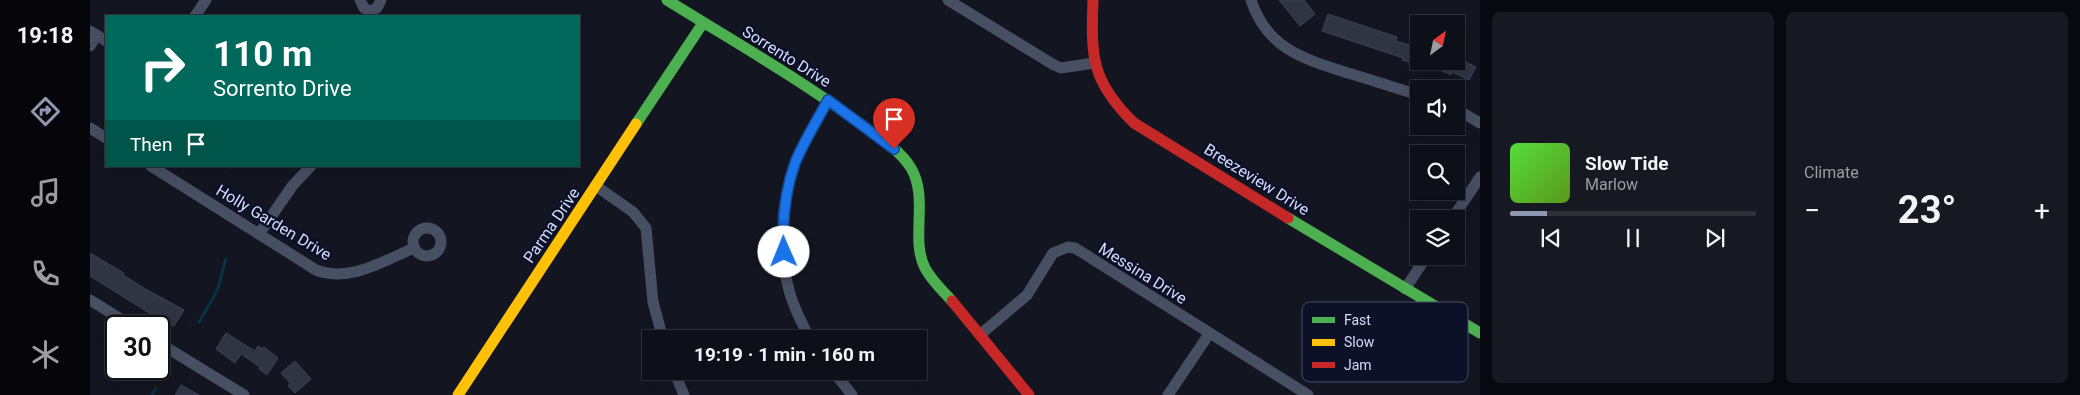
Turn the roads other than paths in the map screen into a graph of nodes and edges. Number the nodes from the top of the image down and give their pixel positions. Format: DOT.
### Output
graph roads {
  1 [pos="206,0"];
  2 [pos="360,0"];
  3 [pos="381,0"];
  4 [pos="667,0"];
  5 [pos="948,0"];
  6 [pos="1094,0"];
  7 [pos="1250,0"];
  8 [pos="196,15"];
  9 [pos="703,23"];
  10 [pos="98,36"];
  11 [pos="90,46"];
  12 [pos="1094,63"];
  13 [pos="1410,92"];
  14 [pos="828,100"];
  15 [pos="1465,115"];
  16 [pos="1480,123"];
  17 [pos="90,128"];
  18 [pos="105,137"];
  19 [pos="153,167"];
  20 [pos="310,167"];
  21 [pos="1480,177"];
  22 [pos="596,186"];
  23 [pos="1458,210"];
  24 [pos="259,234"];
  25 [pos="414,248"];
  26 [pos="1421,265"];
  27 [pos="1405,290"];
  28 [pos="90,300"];
  29 [pos="1426,302"];
  30 [pos="114,315"];
  31 [pos="1468,326"];
  32 [pos="661,330"];
  33 [pos="806,330"];
  34 [pos="1480,333"];
  35 [pos="981,334"];
  36 [pos="1209,334"];
  37 [pos="170,350"];
  38 [pos="678,380"];
  39 [pos="840,380"];
  40 [pos="244,395"];
  41 [pos="458,395"];
  42 [pos="684,395"];
  43 [pos="852,395"];
  44 [pos="1029,395"];
  45 [pos="1168,395"];
  46 [pos="1308,395"];
  1 -- 8 [label="street"];
  2 -- 3 [label="street"];
  4 -- 9 [label="street, Sorrento Drive"];
  5 -- 12 [label="street"];
  6 -- 12 [label="street, Breezeview Drive"];
  7 -- 13 [label="street"];
  9 -- 14 [label="street, Sorrento Drive"];
  9 -- 22 [label="street, Parma Drive"];
  10 -- 11 [label="street"];
  12 -- 27 [label="street, Breezeview Drive"];
  14 -- 33 [label="street"];
  14 -- 35 [label="street, Sorrento Drive"];
  15 -- 16 [label="street"];
  17 -- 18 [label="street"];
  19 -- 24 [label="street, Holly Garden Drive"];
  20 -- 24 [label="street"];
  21 -- 23 [label="street"];
  22 -- 32 [label="street"];
  22 -- 41 [label="street, Parma Drive"];
  24 -- 25 [label="street, Holly Garden Drive"];
  26 -- 27 [label="street"];
  27 -- 29 [label="street, Breezeview Drive"];
  28 -- 30 [label="street"];
  31 -- 34 [label="street, Breezeview Drive"];
  35 -- 36 [label="street, Messina Drive"];
  35 -- 44 [label="street, Sorrento Drive"];
  36 -- 45 [label="street"];
  36 -- 46 [label="street, Messina Drive"];
  37 -- 40 [label="street"];
  38 -- 42 [label="street"];
  39 -- 43 [label="street"];
}
